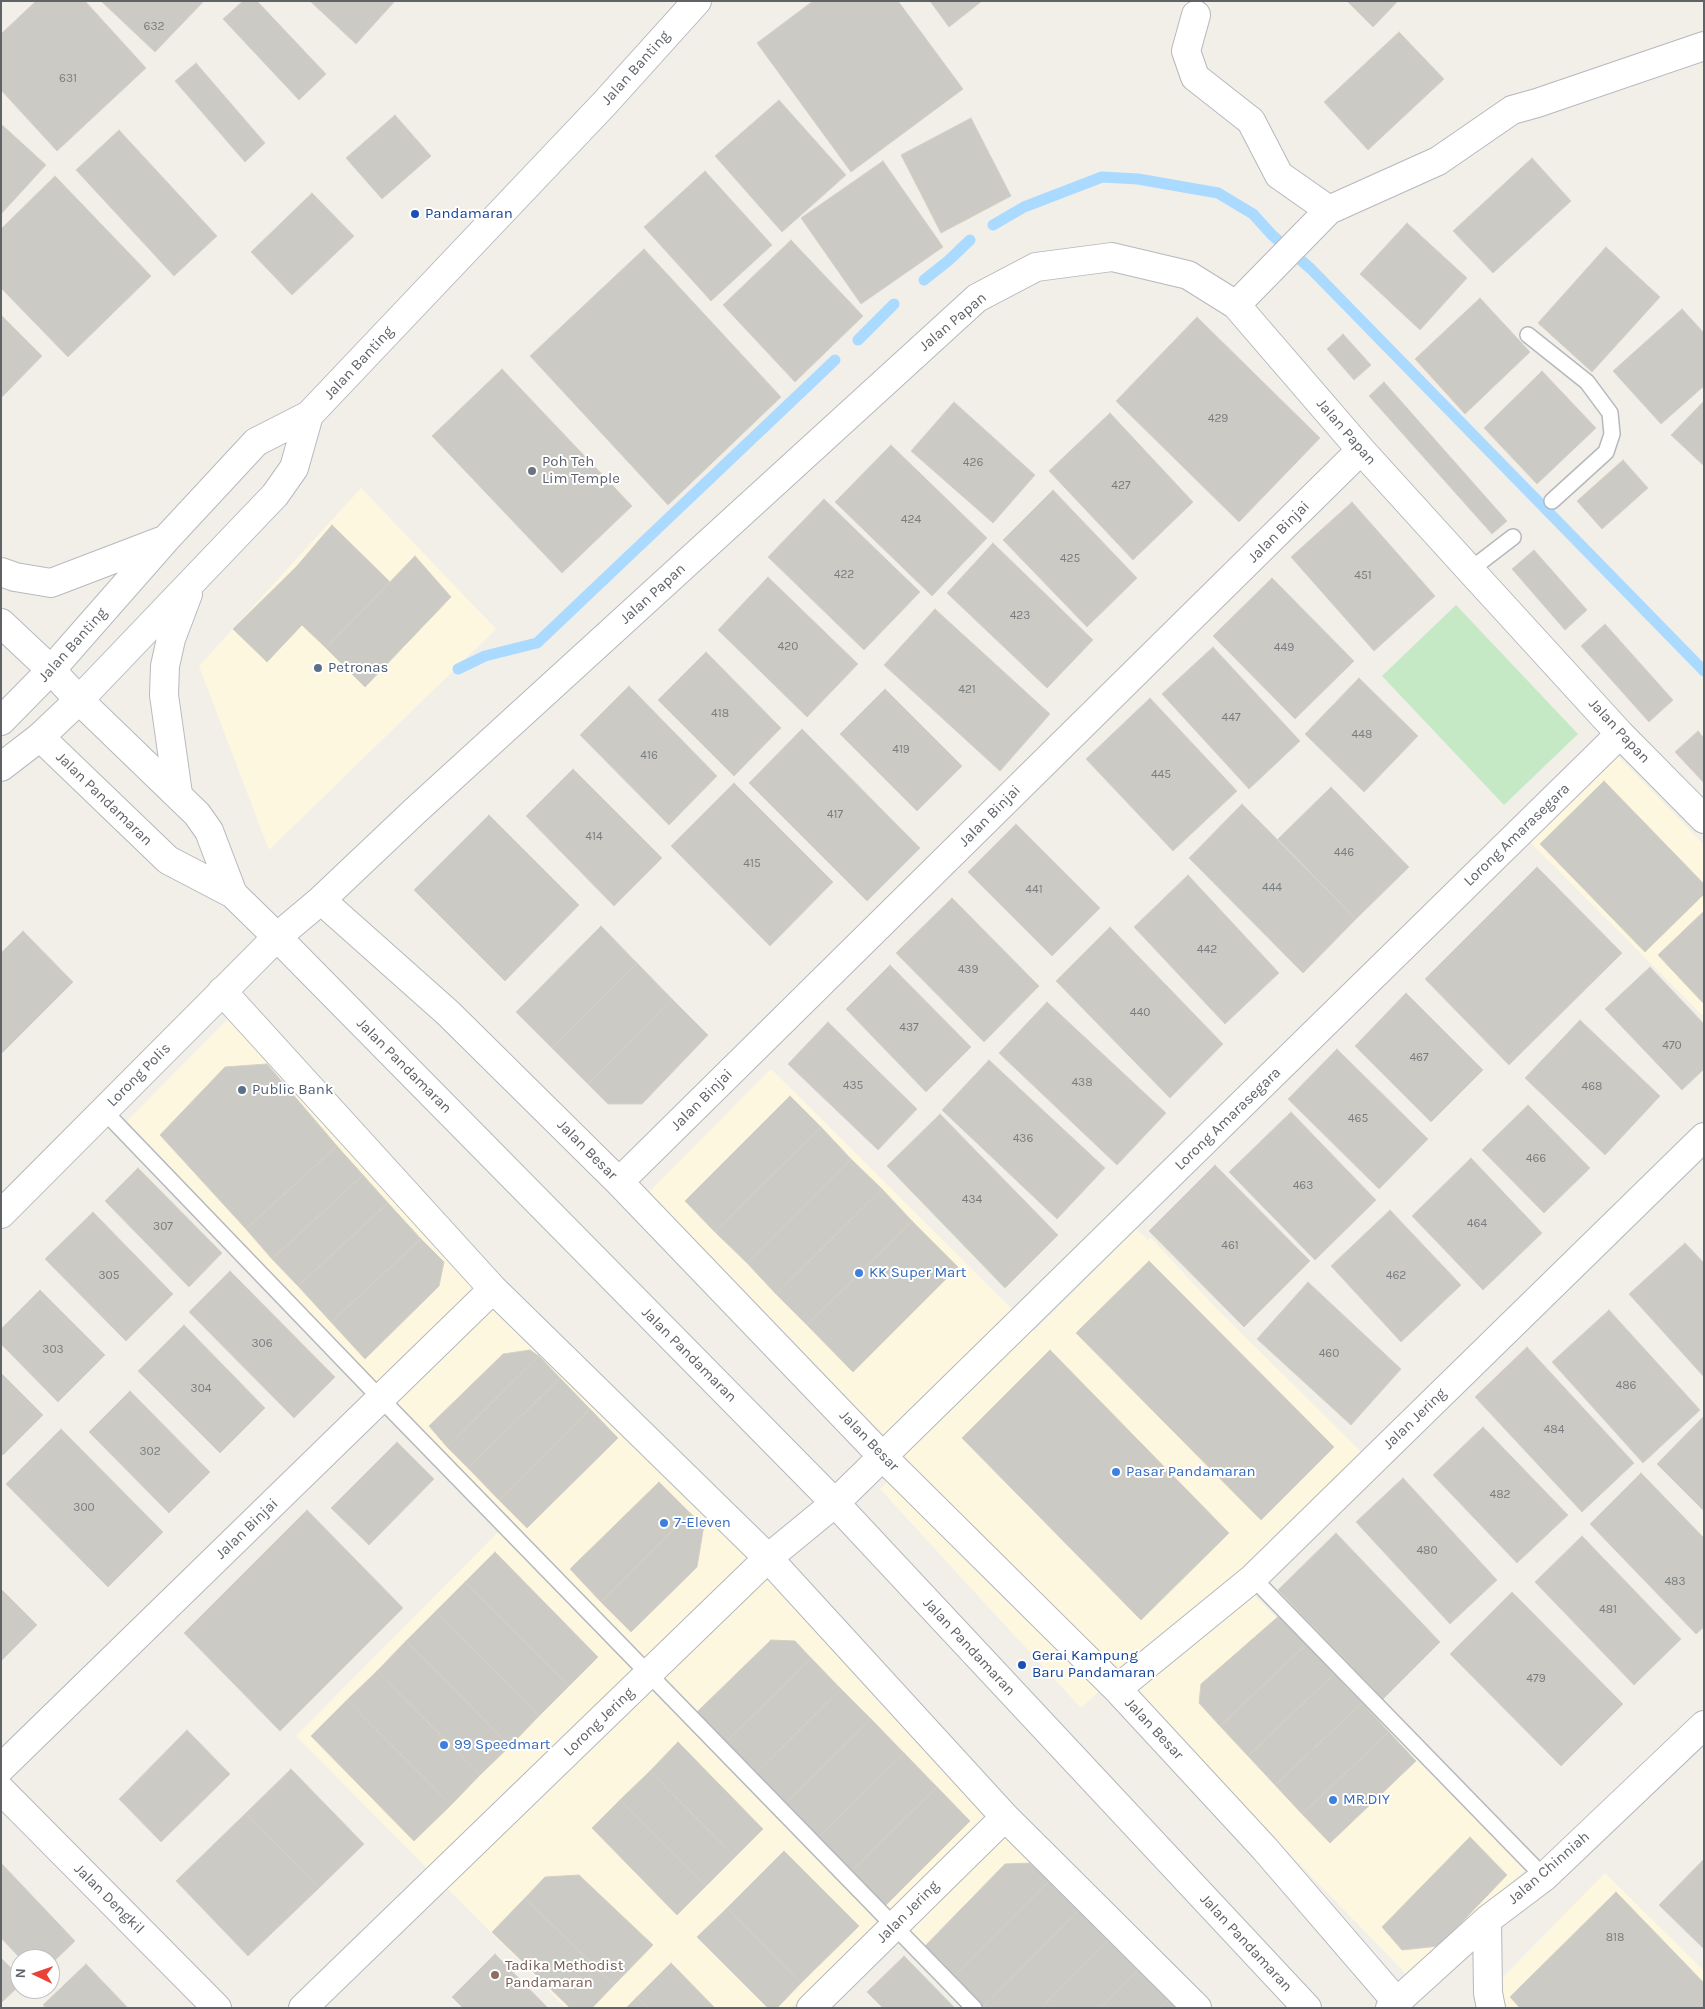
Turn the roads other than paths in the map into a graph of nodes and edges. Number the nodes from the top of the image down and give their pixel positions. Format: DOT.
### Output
graph roads {
  1 [pos="697,1"];
  2 [pos="1196,15"];
  3 [pos="1704,46"];
  4 [pos="1329,210"];
  5 [pos="1236,305"];
  6 [pos="1528,335"];
  7 [pos="309,416"];
  8 [pos="1361,450"];
  9 [pos="1552,501"];
  10 [pos="1513,537"];
  11 [pos="166,539"];
  12 [pos="1470,570"];
  13 [pos="1,572"];
  14 [pos="192,583"];
  15 [pos="1,623"];
  16 [pos="52,670"];
  17 [pos="79,700"];
  18 [pos="5,710"];
  19 [pos="1620,734"];
  20 [pos="40,737"];
  21 [pos="1,767"];
  22 [pos="178,794"];
  23 [pos="1704,819"];
  24 [pos="233,894"];
  25 [pos="321,900"];
  26 [pos="277,937"];
  27 [pos="222,991"];
  28 [pos="104,1111"];
  29 [pos="1704,1137"];
  30 [pos="619,1182"];
  31 [pos="1,1214"];
  32 [pos="493,1289"];
  33 [pos="381,1399"];
  34 [pos="883,1457"];
  35 [pos="835,1503"];
  36 [pos="768,1558"];
  37 [pos="1253,1578"];
  38 [pos="649,1673"];
  39 [pos="1117,1689"];
  40 [pos="1704,1725"];
  41 [pos="1,1768"];
  42 [pos="1,1790"];
  43 [pos="1005,1817"];
  44 [pos="1544,1877"];
  45 [pos="1487,1920"];
  46 [pos="895,1926"];
  47 [pos="1393,2005"];
  48 [pos="216,2008"];
  49 [pos="303,2008"];
  50 [pos="811,2008"];
  51 [pos="974,2008"];
  52 [pos="1197,2008"];
  53 [pos="1307,2008"];
  54 [pos="1491,2008"];
  1 -- 7 [label="street, Jalan Banting"];
  2 -- 4 [label="street"];
  3 -- 4 [label="street"];
  4 -- 5 [label="street"];
  5 -- 8 [label="street, Jalan Papan"];
  5 -- 25 [label="street, Jalan Papan"];
  6 -- 9 [label="lane"];
  7 -- 11 [label="street, Jalan Banting"];
  7 -- 14 [label="street"];
  8 -- 12 [label="street, Jalan Papan"];
  8 -- 30 [label="street, Jalan Binjai"];
  10 -- 12 [label="lane"];
  11 -- 13 [label="street"];
  11 -- 16 [label="street, Jalan Banting"];
  12 -- 19 [label="street, Jalan Papan"];
  14 -- 17 [label="street"];
  14 -- 22 [label="street"];
  15 -- 16 [label="street"];
  16 -- 17 [label="street"];
  16 -- 18 [label="street, Jalan Banting"];
  17 -- 20 [label="street"];
  17 -- 22 [label="street"];
  18 -- 20 [label="street, Jalan Pandamaran"];
  19 -- 23 [label="street, Jalan Papan"];
  19 -- 34 [label="street, Lorong Amarasegara"];
  20 -- 21 [label="street"];
  20 -- 24 [label="street, Jalan Pandamaran"];
  22 -- 24 [label="street"];
  24 -- 26 [label="street, Jalan Pandamaran"];
  25 -- 26 [label="street, Jalan Papan"];
  25 -- 30 [label="street, Jalan Besar"];
  26 -- 27 [label="street, Lorong Polis"];
  26 -- 35 [label="street, Jalan Pandamaran"];
  27 -- 28 [label="street, Lorong Polis"];
  27 -- 32 [label="street"];
  28 -- 31 [label="street, Lorong Polis"];
  28 -- 33 [label="lane"];
  29 -- 37 [label="street, Jalan Jering"];
  30 -- 34 [label="street, Jalan Besar"];
  32 -- 33 [label="street, Jalan Binjai"];
  32 -- 36 [label="street"];
  33 -- 38 [label="lane"];
  33 -- 41 [label="street, Jalan Binjai"];
  34 -- 35 [label="street, Lorong Amarasegara"];
  34 -- 39 [label="street, Jalan Besar"];
  35 -- 36 [label="street, Lorong Jering"];
  35 -- 53 [label="street, Jalan Pandamaran"];
  36 -- 38 [label="street, Lorong Jering"];
  36 -- 43 [label="street"];
  37 -- 39 [label="street, Jalan Jering"];
  37 -- 44 [label="lane"];
  38 -- 46 [label="lane"];
  38 -- 49 [label="street, Lorong Jering"];
  39 -- 47 [label="street, Jalan Besar"];
  40 -- 44 [label="street, Jalan Chinniah"];
  42 -- 48 [label="street, Jalan Dengkil"];
  43 -- 46 [label="street, Jalan Jering"];
  43 -- 52 [label="street"];
  44 -- 45 [label="street, Jalan Chinniah"];
  45 -- 47 [label="street, Jalan Chinniah"];
  45 -- 54 [label="street"];
  46 -- 50 [label="street, Jalan Jering"];
  46 -- 51 [label="lane"];
}
